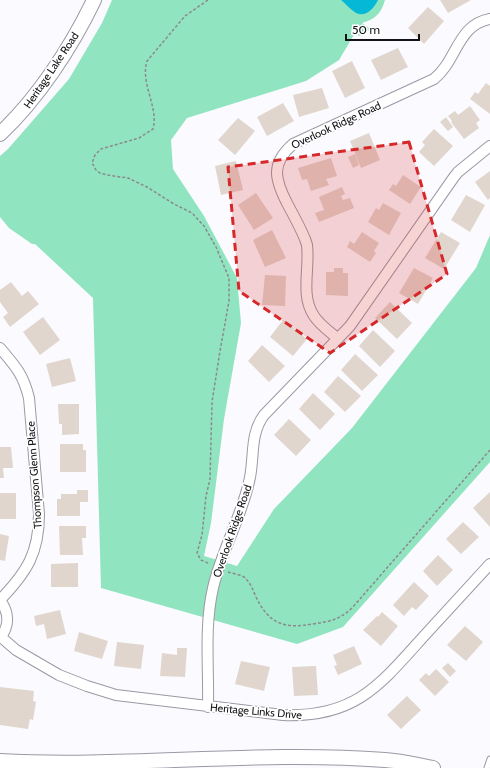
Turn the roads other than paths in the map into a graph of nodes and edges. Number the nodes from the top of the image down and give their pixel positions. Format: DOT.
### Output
graph roads {
  1 [pos="94,0"];
  2 [pos="490,19"];
  3 [pos="0,134"];
  4 [pos="490,146"];
  5 [pos="337,338"];
  6 [pos="0,348"];
  7 [pos="490,564"];
  8 [pos="0,600"];
  9 [pos="1,638"];
  10 [pos="208,707"];
  11 [pos="490,759"];
  12 [pos="0,761"];
  13 [pos="433,768"];
  14 [pos="487,768"];
  1 -- 3 [label="main road, Heritage Lake Road"];
  2 -- 5 [label="street, Overlook Ridge Road"];
  4 -- 5 [label="street, Overlook Ridge Road"];
  5 -- 10 [label="street, Overlook Ridge Road"];
  6 -- 8 [label="street, Thompson Glenn Place"];
  7 -- 10 [label="street, Heritage Links Drive"];
  8 -- 9 [label="street, Heritage Links Drive"];
  9 -- 10 [label="street, Heritage Links Drive"];
  11 -- 14 [label="lane"];
  12 -- 13 [label="main road"];
}
